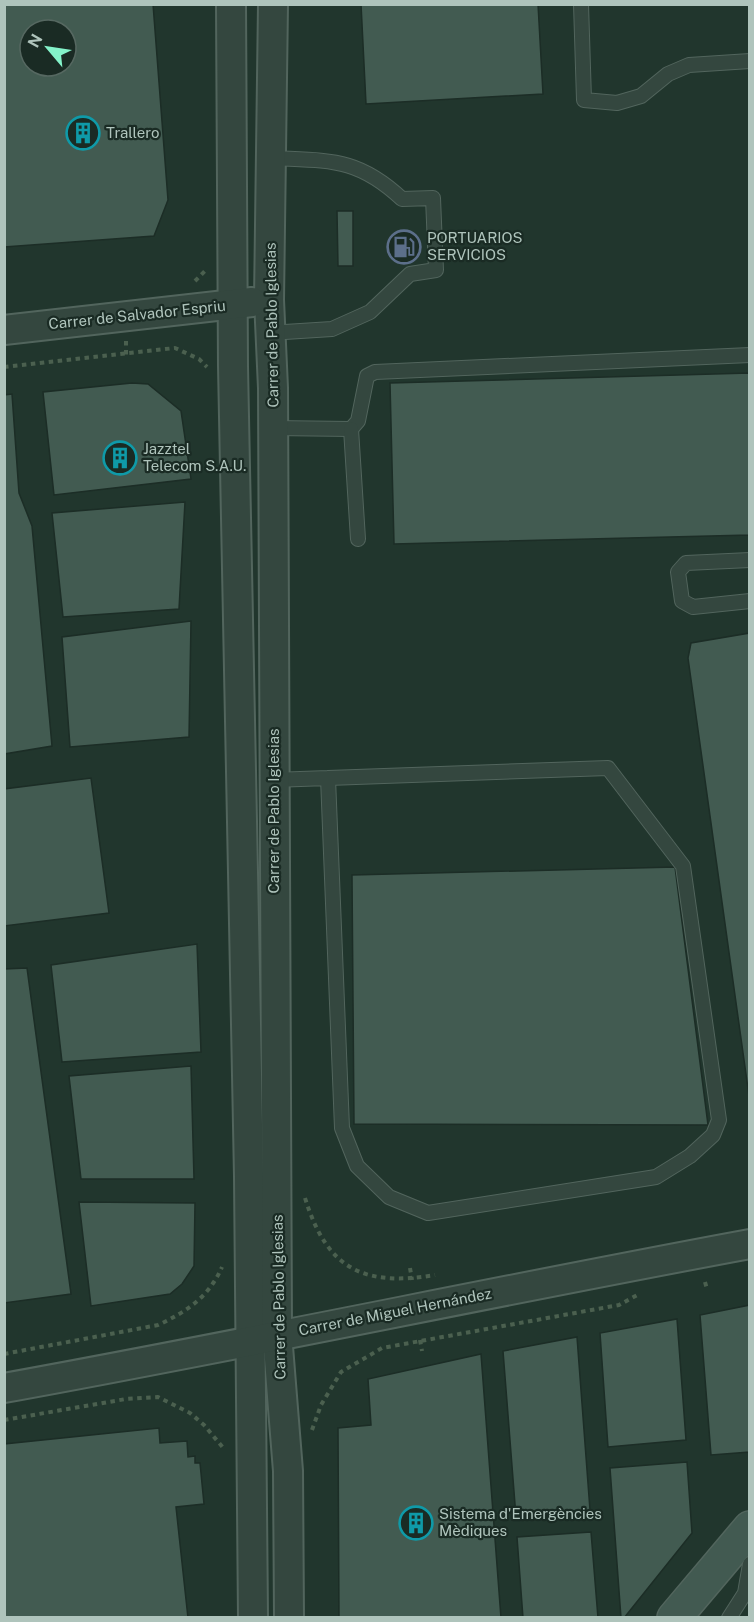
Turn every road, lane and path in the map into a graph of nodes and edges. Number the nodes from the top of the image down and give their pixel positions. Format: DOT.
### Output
graph roads {
  1 [pos="231,4"];
  2 [pos="273,4"];
  3 [pos="581,4"];
  4 [pos="750,62"];
  5 [pos="271,158"];
  6 [pos="212,263"];
  7 [pos="192,283"];
  8 [pos="269,300"];
  9 [pos="233,304"];
  10 [pos="4,330"];
  11 [pos="269,333"];
  12 [pos="750,355"];
  13 [pos="4,367"];
  14 [pos="215,374"];
  15 [pos="273,428"];
  16 [pos="351,429"];
  17 [pos="358,539"];
  18 [pos="750,560"];
  19 [pos="750,601"];
  20 [pos="328,778"];
  21 [pos="273,780"];
  22 [pos="303,1193"];
  23 [pos="750,1244"];
  24 [pos="223,1265"];
  25 [pos="410,1268"];
  26 [pos="445,1274"];
  27 [pos="413,1281"];
  28 [pos="705,1282"];
  29 [pos="706,1289"];
  30 [pos="649,1291"];
  31 [pos="419,1332"];
  32 [pos="277,1334"];
  33 [pos="249,1341"];
  34 [pos="420,1342"];
  35 [pos="422,1352"];
  36 [pos="4,1354"];
  37 [pos="4,1388"];
  38 [pos="4,1420"];
  39 [pos="309,1440"];
  40 [pos="229,1457"];
  41 [pos="750,1528"];
  42 [pos="750,1564"];
  43 [pos="253,1617"];
  44 [pos="289,1617"];
  45 [pos="674,1617"];
  46 [pos="729,1617"];
  1 -- 9 [label="street, Carrer de Pablo Iglesias"];
  2 -- 5 [label="street, Carrer de Pablo Iglesias"];
  3 -- 4 [label="lane"];
  5 -- 8 [label="street, Carrer de Pablo Iglesias"];
  5 -- 11 [label="lane"];
  6 -- 7 [label="path"];
  8 -- 9 [label="street, Carrer de Salvador Espriu"];
  8 -- 11 [label="street, Carrer de Pablo Iglesias"];
  9 -- 10 [label="street, Carrer de Salvador Espriu"];
  9 -- 33 [label="street, Carrer de Pablo Iglesias"];
  11 -- 15 [label="street, Carrer de Pablo Iglesias"];
  12 -- 16 [label="lane"];
  13 -- 14 [label="path"];
  15 -- 16 [label="lane"];
  15 -- 21 [label="street, Carrer de Pablo Iglesias"];
  16 -- 17 [label="lane"];
  18 -- 19 [label="lane"];
  20 -- 20 [label="lane"];
  20 -- 21 [label="lane"];
  21 -- 32 [label="street, Carrer de Pablo Iglesias"];
  22 -- 27 [label="path"];
  23 -- 32 [label="street, Carrer de Miguel Hernández"];
  24 -- 36 [label="path"];
  25 -- 27 [label="path, Carrer de Miguel Hernández"];
  26 -- 27 [label="path"];
  28 -- 29 [label="path"];
  30 -- 34 [label="path"];
  31 -- 34 [label="path, Carrer de Miguel Hernández"];
  32 -- 33 [label="street, Carrer de Miguel Hernández"];
  32 -- 44 [label="street, Carrer de Pablo Iglesias"];
  33 -- 37 [label="street, Carrer de Miguel Hernández"];
  33 -- 43 [label="street, Carrer de Pablo Iglesias"];
  34 -- 35 [label="path, Carrer de Miguel Hernández"];
  34 -- 39 [label="path"];
  38 -- 40 [label="path"];
  41 -- 45 [label="street"];
  42 -- 46 [label="lane"];
}
